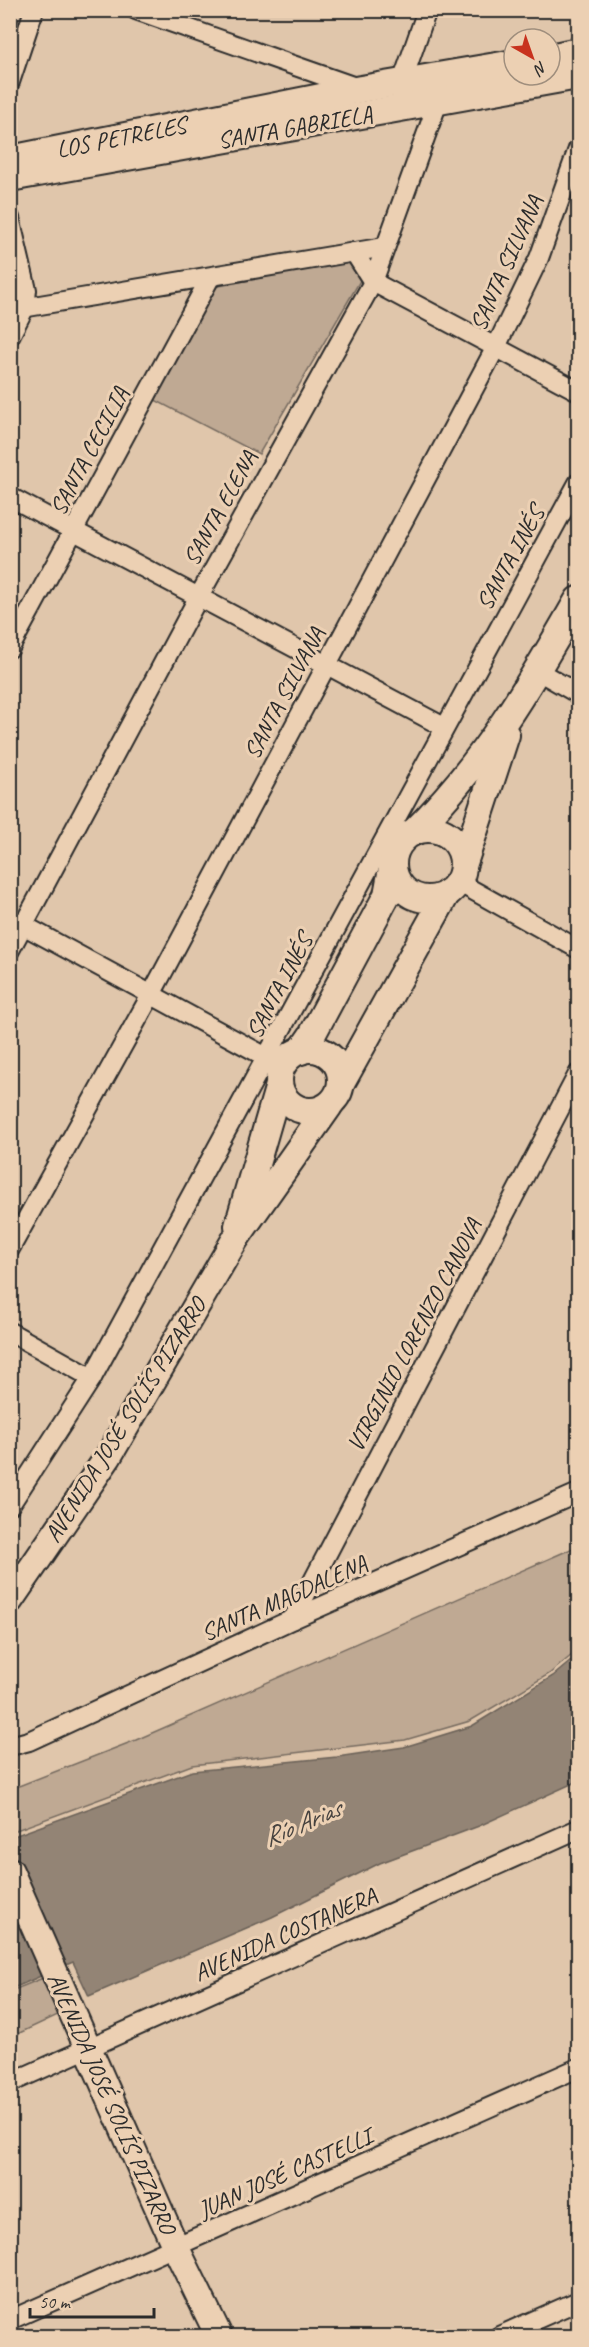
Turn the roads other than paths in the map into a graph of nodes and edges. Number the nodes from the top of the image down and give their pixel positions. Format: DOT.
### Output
graph roads {
  1 [pos="34,10"];
  2 [pos="136,10"];
  3 [pos="427,10"];
  4 [pos="579,51"];
  5 [pos="562,55"];
  6 [pos="502,67"];
  7 [pos="579,76"];
  8 [pos="10,82"];
  9 [pos="402,82"];
  10 [pos="361,89"];
  11 [pos="437,90"];
  12 [pos="405,108"];
  13 [pos="579,149"];
  14 [pos="10,159"];
  15 [pos="10,178"];
  16 [pos="10,218"];
  17 [pos="385,247"];
  18 [pos="354,252"];
  19 [pos="210,278"];
  20 [pos="373,282"];
  21 [pos="18,308"];
  22 [pos="10,336"];
  23 [pos="496,347"];
  24 [pos="579,391"];
  25 [pos="579,483"];
  26 [pos="10,497"];
  27 [pos="73,531"];
  28 [pos="198,598"];
  29 [pos="579,600"];
  30 [pos="10,648"];
  31 [pos="326,666"];
  32 [pos="538,671"];
  33 [pos="579,694"];
  34 [pos="514,711"];
  35 [pos="444,727"];
  36 [pos="394,846"];
  37 [pos="456,880"];
  38 [pos="17,921"];
  39 [pos="579,949"];
  40 [pos="10,950"];
  41 [pos="152,993"];
  42 [pos="284,1064"];
  43 [pos="579,1074"];
  44 [pos="342,1082"];
  45 [pos="329,1106"];
  46 [pos="236,1238"];
  47 [pos="10,1249"];
  48 [pos="10,1332"];
  49 [pos="92,1378"];
  50 [pos="579,1493"];
  51 [pos="10,1505"];
  52 [pos="10,1600"];
  53 [pos="293,1619"];
  54 [pos="10,1746"];
  55 [pos="579,1829"];
  56 [pos="10,1871"];
  57 [pos="88,2048"];
  58 [pos="579,2068"];
  59 [pos="10,2083"];
  60 [pos="176,2248"];
  61 [pos="579,2301"];
  62 [pos="10,2320"];
  63 [pos="218,2336"];
  64 [pos="499,2337"];
  1 -- 8 [label="street"];
  2 -- 10 [label="street"];
  3 -- 9 [label="street"];
  4 -- 5 [label="main road"];
  6 -- 11 [label="main road, LOS PETRELES"];
  7 -- 11 [label="main road, SANTA GABRIELA"];
  9 -- 10 [label="main road, LOS PETRELES"];
  9 -- 11 [label="main road, LOS PETRELES"];
  9 -- 12 [label="street"];
  10 -- 14 [label="main road, LOS PETRELES"];
  11 -- 12 [label="main road, SANTA GABRIELA"];
  11 -- 17 [label="street, SANTA ELENA"];
  12 -- 15 [label="main road, SANTA GABRIELA"];
  13 -- 23 [label="street, SANTA SILVANA"];
  16 -- 21 [label="street"];
  17 -- 18 [label="street"];
  17 -- 20 [label="street, SANTA ELENA"];
  18 -- 19 [label="street"];
  18 -- 20 [label="street"];
  19 -- 21 [label="street"];
  19 -- 27 [label="street, SANTA CECILIA"];
  20 -- 23 [label="street"];
  20 -- 28 [label="street, SANTA ELENA"];
  21 -- 22 [label="street"];
  23 -- 24 [label="street"];
  23 -- 31 [label="street, SANTA SILVANA"];
  25 -- 35 [label="street, SANTA INÉS"];
  26 -- 27 [label="street"];
  27 -- 28 [label="street"];
  27 -- 30 [label="street, SANTA CECILIA"];
  28 -- 31 [label="street"];
  28 -- 38 [label="street, SANTA ELENA"];
  29 -- 32 [label="main road, AVENIDA JOSÉ SOLÍS PIZARRO"];
  31 -- 35 [label="street"];
  31 -- 41 [label="street, SANTA SILVANA"];
  32 -- 33 [label="street"];
  32 -- 34 [label="main road, AVENIDA JOSÉ SOLÍS PIZARRO"];
  34 -- 36 [label="main road, AVENIDA JOSÉ SOLÍS PIZARRO"];
  34 -- 37 [label="main road, AVENIDA JOSÉ SOLÍS PIZARRO"];
  35 -- 36 [label="street, SANTA INÉS"];
  36 -- 37 [label="main road"];
  36 -- 37 [label="main road"];
  36 -- 42 [label="street, SANTA INÉS"];
  36 -- 42 [label="main road, AVENIDA JOSÉ SOLÍS PIZARRO"];
  37 -- 39 [label="street"];
  37 -- 44 [label="main road, AVENIDA JOSÉ SOLÍS PIZARRO"];
  38 -- 40 [label="street, SANTA ELENA"];
  38 -- 41 [label="street"];
  41 -- 42 [label="street"];
  41 -- 47 [label="street, SANTA SILVANA"];
  42 -- 44 [label="main road"];
  42 -- 45 [label="main road"];
  42 -- 46 [label="main road, AVENIDA JOSÉ SOLÍS PIZARRO"];
  42 -- 49 [label="street, SANTA INÉS"];
  43 -- 53 [label="street, VIRGINIO LORENZO CANOVA"];
  44 -- 45 [label="main road, AVENIDA JOSÉ SOLÍS PIZARRO"];
  45 -- 46 [label="main road, AVENIDA JOSÉ SOLÍS PIZARRO"];
  46 -- 52 [label="main road, AVENIDA JOSÉ SOLÍS PIZARRO"];
  48 -- 49 [label="street"];
  49 -- 51 [label="street, SANTA INÉS"];
  50 -- 53 [label="street, SANTA MAGDALENA"];
  53 -- 54 [label="street, SANTA MAGDALENA"];
  55 -- 57 [label="street, AVENIDA COSTANERA"];
  56 -- 57 [label="main road, AVENIDA JOSÉ SOLÍS PIZARRO"];
  57 -- 59 [label="street, AVENIDA COSTANERA"];
  57 -- 60 [label="main road, AVENIDA JOSÉ SOLÍS PIZARRO"];
  58 -- 60 [label="street, JUAN JOSÉ CASTELLI"];
  60 -- 62 [label="street, JUAN JOSÉ CASTELLI"];
  60 -- 63 [label="main road, AVENIDA JOSÉ SOLÍS PIZARRO"];
  61 -- 64 [label="street"];
}
